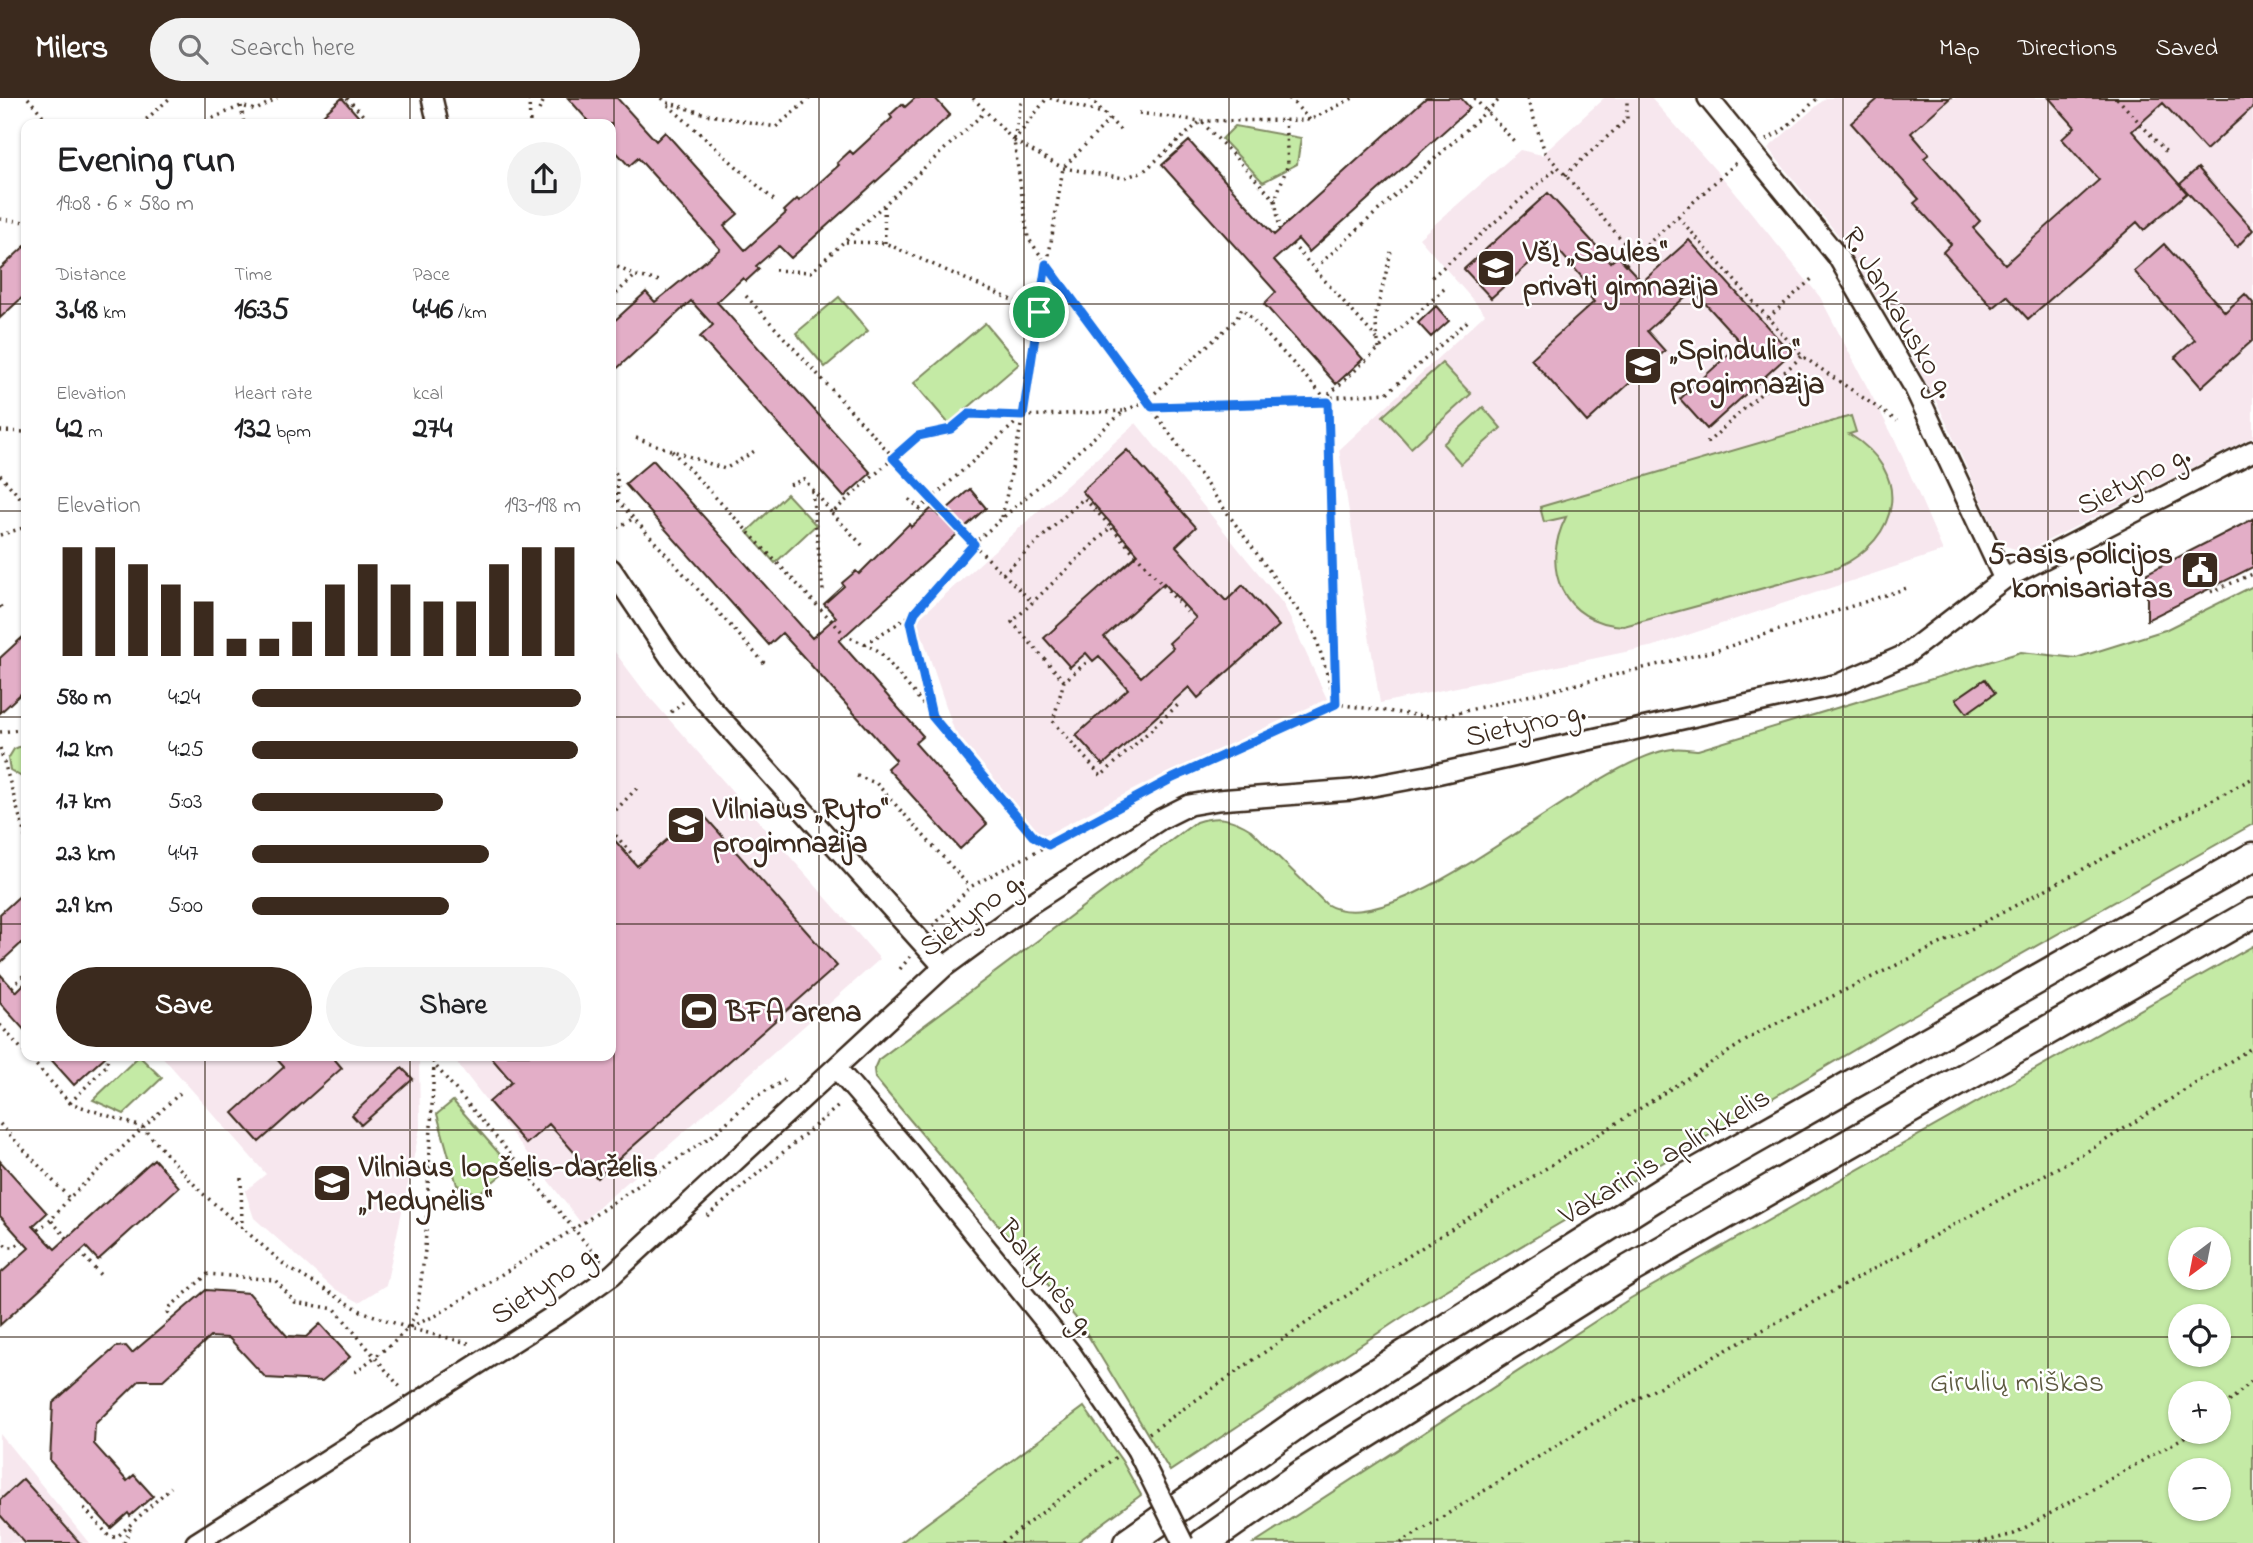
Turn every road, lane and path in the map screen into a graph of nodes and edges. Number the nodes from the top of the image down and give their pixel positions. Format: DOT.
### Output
graph roads {
  1 [pos="28,98"];
  2 [pos="170,98"];
  3 [pos="277,98"];
  4 [pos="347,98"];
  5 [pos="432,98"];
  6 [pos="545,98"];
  7 [pos="662,98"];
  8 [pos="810,98"];
  9 [pos="973,98"];
  10 [pos="1022,98"];
  11 [pos="1049,98"];
  12 [pos="1090,98"];
  13 [pos="1289,98"];
  14 [pos="1353,98"];
  15 [pos="1474,98"];
  16 [pos="1527,98"];
  17 [pos="1627,98"];
  18 [pos="1708,98"];
  19 [pos="1818,98"];
  20 [pos="2118,98"];
  21 [pos="529,99"];
  22 [pos="1502,99"];
  23 [pos="666,102"];
  24 [pos="241,106"];
  25 [pos="539,110"];
  26 [pos="985,112"];
  27 [pos="1139,113"];
  28 [pos="1488,113"];
  29 [pos="1105,114"];
  30 [pos="46,119"];
  31 [pos="147,119"];
  32 [pos="211,119"];
  33 [pos="243,119"];
  34 [pos="366,119"];
  35 [pos="437,119"];
  36 [pos="530,119"];
  37 [pos="1110,119"];
  38 [pos="1285,120"];
  39 [pos="1310,120"];
  40 [pos="1201,121"];
  41 [pos="1120,130"];
  42 [pos="1013,141"];
  43 [pos="1514,141"];
  44 [pos="1752,149"];
  45 [pos="2168,155"];
  46 [pos="1558,167"];
  47 [pos="1063,168"];
  48 [pos="1565,175"];
  49 [pos="1275,200"];
  50 [pos="776,202"];
  51 [pos="884,205"];
  52 [pos="1678,217"];
  53 [pos="0,219"];
  54 [pos="21,221"];
  55 [pos="1280,230"];
  56 [pos="845,242"];
  57 [pos="885,243"];
  58 [pos="1292,244"];
  59 [pos="1391,252"];
  60 [pos="1636,256"];
  61 [pos="1321,263"];
  62 [pos="1046,264"];
  63 [pos="1626,264"];
  64 [pos="616,266"];
  65 [pos="775,270"];
  66 [pos="636,276"];
  67 [pos="1432,277"];
  68 [pos="1814,277"];
  69 [pos="660,281"];
  70 [pos="1444,289"];
  71 [pos="616,294"];
  72 [pos="746,296"];
  73 [pos="1039,312"];
  74 [pos="1768,318"];
  75 [pos="1470,319"];
  76 [pos="1377,339"];
  77 [pos="1379,349"];
  78 [pos="1802,356"];
  79 [pos="1327,400"];
  80 [pos="1146,401"];
  81 [pos="1152,407"];
  82 [pos="1124,411"];
  83 [pos="1023,416"];
  84 [pos="1897,421"];
  85 [pos="0,431"];
  86 [pos="21,432"];
  87 [pos="636,438"];
  88 [pos="1707,443"];
  89 [pos="758,449"];
  90 [pos="672,451"];
  91 [pos="2253,451"];
  92 [pos="893,458"];
  93 [pos="616,474"];
  94 [pos="0,475"];
  95 [pos="790,485"];
  96 [pos="812,489"];
  97 [pos="21,498"];
  98 [pos="909,499"];
  99 [pos="931,499"];
  100 [pos="618,501"];
  101 [pos="832,513"];
  102 [pos="634,519"];
  103 [pos="1002,519"];
  104 [pos="1111,527"];
  105 [pos="616,528"];
  106 [pos="21,529"];
  107 [pos="0,535"];
  108 [pos="974,544"];
  109 [pos="864,547"];
  110 [pos="1003,574"];
  111 [pos="2253,574"];
  112 [pos="616,576"];
  113 [pos="2004,579"];
  114 [pos="1907,588"];
  115 [pos="823,591"];
  116 [pos="2211,592"];
  117 [pos="1033,603"];
  118 [pos="0,606"];
  119 [pos="4,610"];
  120 [pos="915,612"];
  121 [pos="1187,612"];
  122 [pos="865,644"];
  123 [pos="1086,663"];
  124 [pos="765,664"];
  125 [pos="1064,681"];
  126 [pos="1180,703"];
  127 [pos="1336,704"];
  128 [pos="932,716"];
  129 [pos="21,730"];
  130 [pos="0,732"];
  131 [pos="0,748"];
  132 [pos="857,776"];
  133 [pos="2253,778"];
  134 [pos="637,788"];
  135 [pos="616,810"];
  136 [pos="21,822"];
  137 [pos="616,836"];
  138 [pos="1048,845"];
  139 [pos="631,853"];
  140 [pos="2253,857"];
  141 [pos="971,887"];
  142 [pos="2253,913"];
  143 [pos="921,942"];
  144 [pos="944,967"];
  145 [pos="900,969"];
  146 [pos="21,978"];
  147 [pos="12,987"];
  148 [pos="0,1025"];
  149 [pos="2253,1047"];
  150 [pos="21,1048"];
  151 [pos="32,1061"];
  152 [pos="107,1061"];
  153 [pos="434,1063"];
  154 [pos="837,1069"];
  155 [pos="785,1080"];
  156 [pos="180,1093"];
  157 [pos="70,1103"];
  158 [pos="0,1124"];
  159 [pos="142,1127"];
  160 [pos="241,1178"];
  161 [pos="69,1198"];
  162 [pos="51,1220"];
  163 [pos="242,1228"];
  164 [pos="574,1229"];
  165 [pos="38,1230"];
  166 [pos="67,1238"];
  167 [pos="0,1239"];
  168 [pos="23,1241"];
  169 [pos="80,1252"];
  170 [pos="612,1275"];
  171 [pos="103,1278"];
  172 [pos="335,1297"];
  173 [pos="335,1309"];
  174 [pos="168,1314"];
  175 [pos="408,1328"];
  176 [pos="472,1344"];
  177 [pos="377,1357"];
  178 [pos="355,1372"];
  179 [pos="2253,1380"];
  180 [pos="400,1387"];
  181 [pos="2231,1400"];
  182 [pos="2172,1444"];
  183 [pos="1135,1447"];
  184 [pos="171,1487"];
  185 [pos="84,1508"];
  186 [pos="133,1522"];
  187 [pos="124,1543"];
  188 [pos="196,1543"];
  189 [pos="1002,1543"];
  190 [pos="1128,1543"];
  191 [pos="1183,1543"];
  192 [pos="1204,1543"];
  193 [pos="1401,1543"];
  194 [pos="1979,1543"];
  1 -- 30 [label="path"];
  2 -- 31 [label="path"];
  3 -- 24 [label="path"];
  4 -- 34 [label="path"];
  5 -- 35 [label="street"];
  6 -- 25 [label="path"];
  7 -- 23 [label="path"];
  8 -- 23 [label="path"];
  9 -- 26 [label="path"];
  10 -- 42 [label="path"];
  11 -- 29 [label="path"];
  11 -- 42 [label="path"];
  12 -- 29 [label="path"];
  13 -- 39 [label="path"];
  14 -- 39 [label="path"];
  15 -- 28 [label="path"];
  16 -- 46 [label="path"];
  17 -- 48 [label="path"];
  18 -- 44 [label="street, R. Jankausko g."];
  19 -- 44 [label="path"];
  20 -- 45 [label="path"];
  21 -- 36 [label="path"];
  22 -- 28 [label="path"];
  23 -- 50 [label="path"];
  24 -- 32 [label="path"];
  24 -- 33 [label="path"];
  26 -- 42 [label="path"];
  26 -- 51 [label="path"];
  27 -- 40 [label="path"];
  28 -- 43 [label="path"];
  28 -- 61 [label="path"];
  29 -- 37 [label="path"];
  37 -- 41 [label="path"];
  37 -- 47 [label="path"];
  38 -- 39 [label="path"];
  38 -- 40 [label="path"];
  38 -- 49 [label="path"];
  40 -- 47 [label="path"];
  40 -- 49 [label="path"];
  42 -- 47 [label="path"];
  42 -- 62 [label="path"];
  44 -- 52 [label="path"];
  44 -- 113 [label="street, R. Jankausko g."];
  46 -- 48 [label="path"];
  46 -- 67 [label="path"];
  47 -- 62 [label="path"];
  48 -- 60 [label="path"];
  49 -- 55 [label="path"];
  51 -- 56 [label="path"];
  51 -- 57 [label="path"];
  52 -- 60 [label="path"];
  52 -- 74 [label="path"];
  53 -- 54 [label="path"];
  56 -- 57 [label="path"];
  56 -- 65 [label="path"];
  57 -- 73 [label="path"];
  58 -- 76 [label="path"];
  59 -- 76 [label="path"];
  60 -- 63 [label="path"];
  62 -- 73 [label="path"];
  62 -- 80 [label="path"];
  64 -- 66 [label="path"];
  66 -- 69 [label="path"];
  66 -- 71 [label="path"];
  68 -- 74 [label="path"];
  70 -- 77 [label="path"];
  72 -- 92 [label="path"];
  73 -- 83 [label="path"];
  74 -- 78 [label="path"];
  75 -- 79 [label="path"];
  76 -- 77 [label="path"];
  77 -- 79 [label="path"];
  78 -- 84 [label="path"];
  78 -- 88 [label="path"];
  79 -- 80 [label="path"];
  79 -- 81 [label="path"];
  79 -- 127 [label="path"];
  80 -- 81 [label="path"];
  80 -- 82 [label="path"];
  81 -- 127 [label="path"];
  82 -- 83 [label="path"];
  82 -- 103 [label="path"];
  83 -- 92 [label="path"];
  83 -- 99 [label="path"];
  83 -- 103 [label="path"];
  85 -- 86 [label="path"];
  87 -- 90 [label="path"];
  89 -- 90 [label="path"];
  90 -- 122 [label="path"];
  91 -- 113 [label="street, Sietyno g."];
  92 -- 99 [label="path"];
  92 -- 101 [label="path"];
  93 -- 100 [label="path"];
  94 -- 97 [label="path"];
  95 -- 96 [label="path"];
  96 -- 101 [label="path"];
  96 -- 115 [label="path"];
  98 -- 99 [label="path"];
  99 -- 108 [label="path"];
  100 -- 102 [label="path"];
  101 -- 109 [label="path"];
  102 -- 105 [label="path"];
  102 -- 124 [label="path"];
  103 -- 108 [label="path"];
  104 -- 110 [label="path"];
  104 -- 117 [label="path"];
  104 -- 121 [label="path"];
  106 -- 107 [label="path"];
  108 -- 110 [label="path"];
  108 -- 120 [label="path"];
  110 -- 117 [label="path"];
  111 -- 116 [label="path"];
  112 -- 143 [label="street"];
  113 -- 144 [label="street, Sietyno g."];
  114 -- 127 [label="path"];
  117 -- 125 [label="path"];
  118 -- 119 [label="path"];
  120 -- 122 [label="path"];
  120 -- 128 [label="path"];
  122 -- 128 [label="path"];
  123 -- 125 [label="path"];
  125 -- 126 [label="path"];
  127 -- 138 [label="path"];
  128 -- 138 [label="path"];
  129 -- 130 [label="path"];
  131 -- 136 [label="path"];
  132 -- 141 [label="path"];
  133 -- 183 [label="path"];
  134 -- 135 [label="path"];
  137 -- 139 [label="path"];
  138 -- 141 [label="path"];
  140 -- 190 [label="highway, Vakarinis aplinkkelis"];
  141 -- 143 [label="path"];
  142 -- 192 [label="highway"];
  143 -- 144 [label="street"];
  143 -- 145 [label="path"];
  144 -- 154 [label="street, Sietyno g."];
  146 -- 147 [label="path"];
  148 -- 150 [label="path"];
  149 -- 193 [label="path"];
  151 -- 157 [label="path"];
  152 -- 157 [label="path"];
  153 -- 164 [label="path"];
  153 -- 175 [label="path"];
  154 -- 170 [label="street, Sietyno g."];
  154 -- 183 [label="street, Baltynės g."];
  155 -- 164 [label="path"];
  156 -- 159 [label="path"];
  157 -- 159 [label="path"];
  158 -- 161 [label="path"];
  159 -- 161 [label="path"];
  159 -- 163 [label="path"];
  160 -- 163 [label="path"];
  161 -- 162 [label="path"];
  162 -- 165 [label="path"];
  162 -- 166 [label="path"];
  163 -- 172 [label="path"];
  164 -- 170 [label="path"];
  164 -- 175 [label="path"];
  167 -- 168 [label="path"];
  169 -- 171 [label="path"];
  170 -- 188 [label="street, Sietyno g."];
  172 -- 173 [label="path"];
  172 -- 175 [label="path"];
  173 -- 174 [label="path"];
  173 -- 177 [label="path"];
  175 -- 176 [label="path"];
  175 -- 177 [label="path"];
  177 -- 178 [label="path"];
  177 -- 180 [label="path"];
  179 -- 181 [label="path"];
  182 -- 194 [label="path"];
  183 -- 189 [label="path"];
  183 -- 191 [label="street, Baltynės g., bridge"];
  184 -- 186 [label="path"];
  185 -- 186 [label="path"];
  186 -- 187 [label="path"];
}
